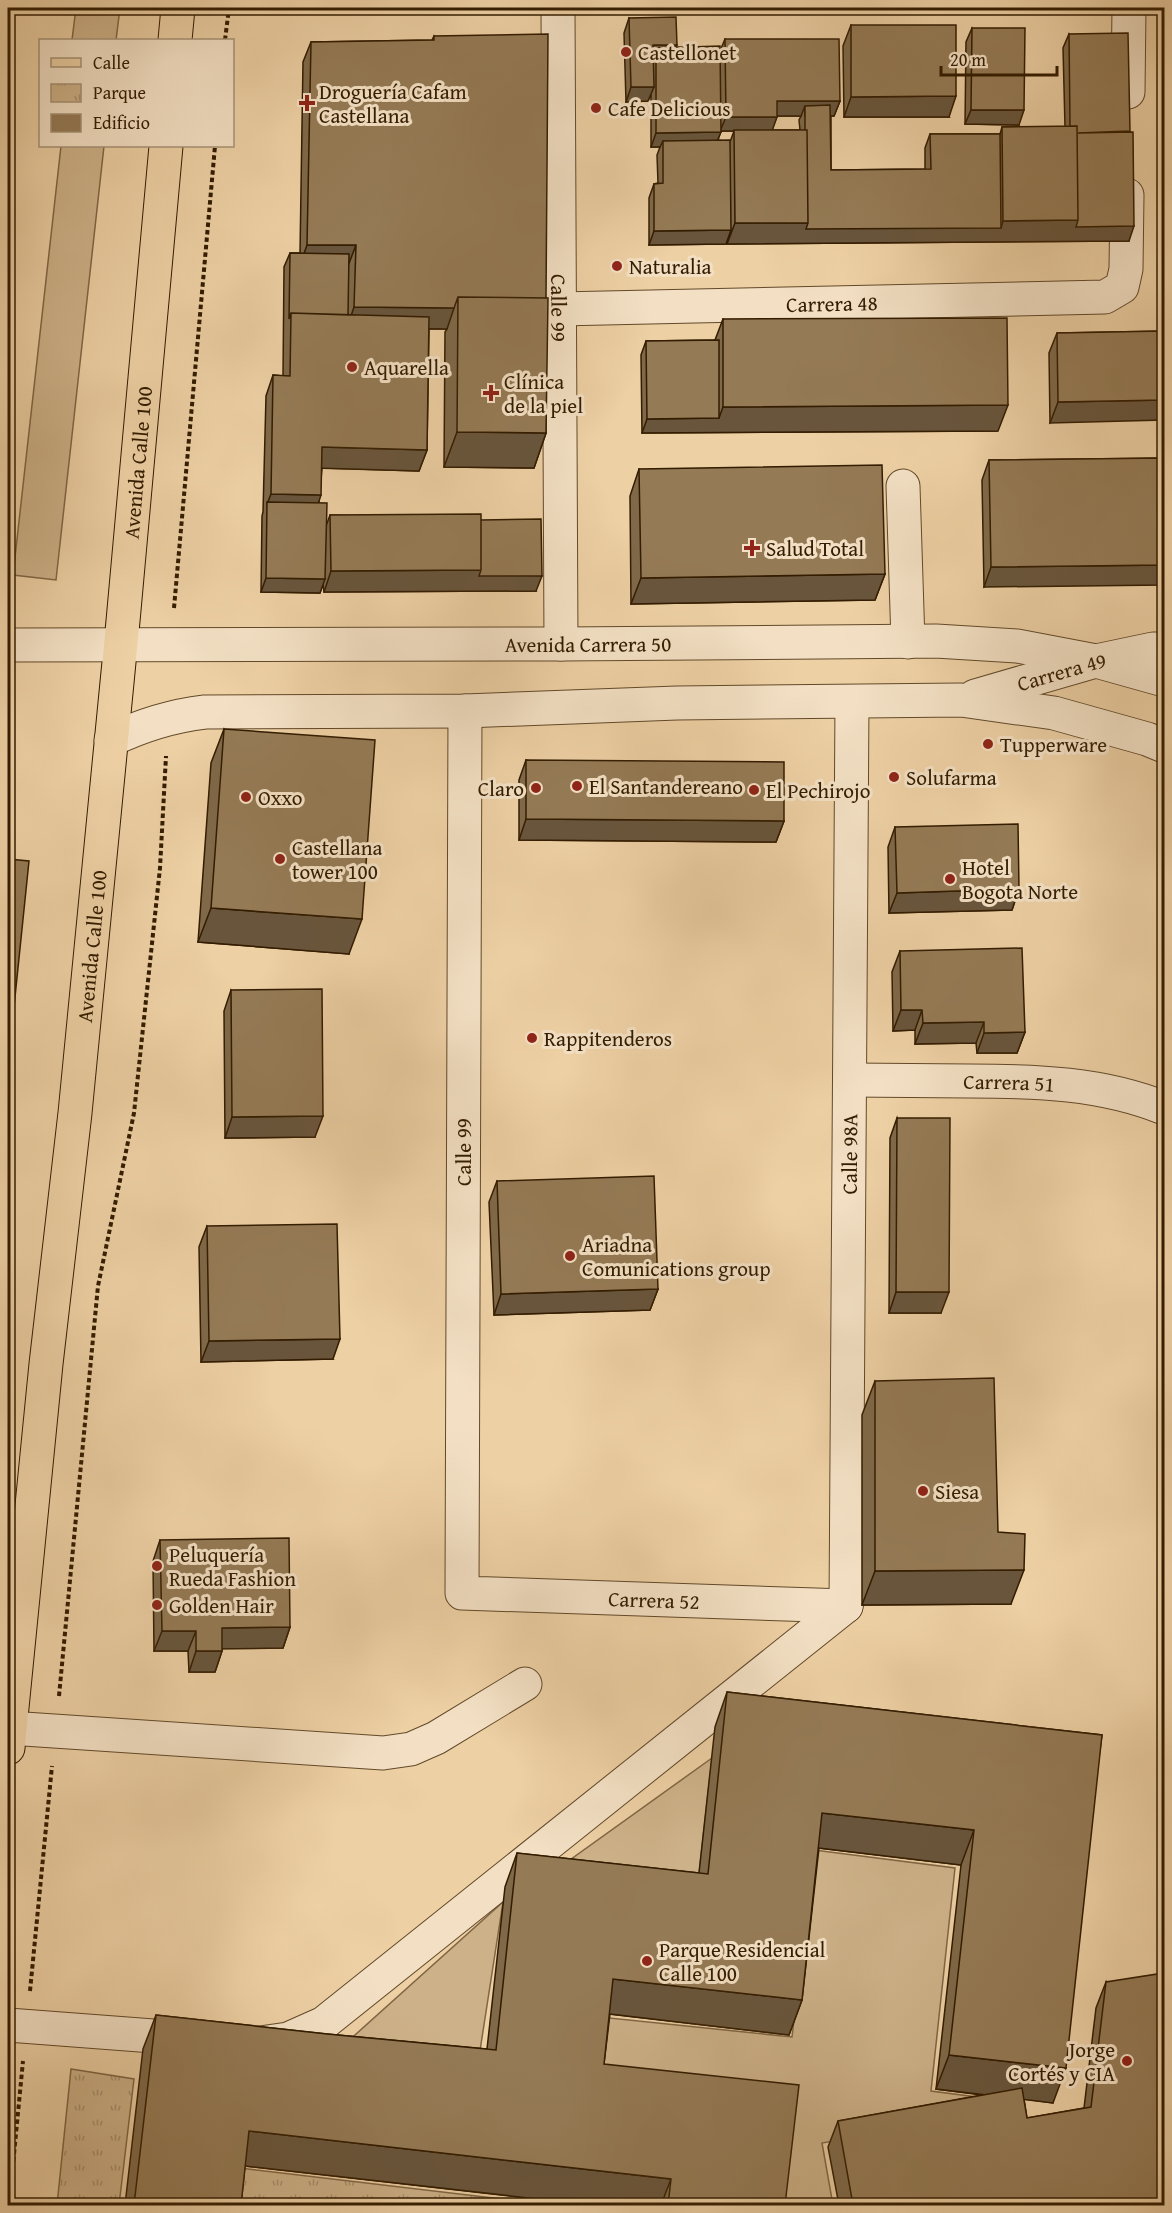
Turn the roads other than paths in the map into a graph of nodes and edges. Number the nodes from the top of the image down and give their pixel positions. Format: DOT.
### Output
graph roads {
  1 [pos="178,8"];
  2 [pos="558,8"];
  3 [pos="1129,8"];
  4 [pos="175,39"];
  5 [pos="1128,126"];
  6 [pos="166,147"];
  7 [pos="1127,162"];
  8 [pos="559,309"];
  9 [pos="903,486"];
  10 [pos="908,642"];
  11 [pos="561,644"];
  12 [pos="8,645"];
  13 [pos="120,645"];
  14 [pos="1164,649"];
  15 [pos="1096,661"];
  16 [pos="1164,680"];
  17 [pos="961,700"];
  18 [pos="852,702"];
  19 [pos="465,711"];
  20 [pos="111,740"];
  21 [pos="1164,746"];
  22 [pos="850,1080"];
  23 [pos="1164,1108"];
  24 [pos="462,1593"];
  25 [pos="846,1606"];
  26 [pos="525,1683"];
  27 [pos="8,1738"];
  28 [pos="17,2025"];
  1 -- 4 [label="main road"];
  2 -- 8 [label="street, Calle 99"];
  3 -- 5 [label="street"];
  6 -- 13 [label="main road, Avenida Calle 100"];
  7 -- 8 [label="street, Carrera 48"];
  8 -- 11 [label="street, Calle 99"];
  9 -- 10 [label="street"];
  10 -- 11 [label="street, Avenida Carrera 50"];
  10 -- 15 [label="street, Avenida Carrera 50"];
  11 -- 13 [label="street, Avenida Carrera 50"];
  12 -- 13 [label="street, Avenida Carrera 50"];
  13 -- 20 [label="main road, Avenida Calle 100"];
  14 -- 15 [label="street, Carrera 49"];
  15 -- 16 [label="street, Avenida Carrera 50"];
  15 -- 17 [label="street, Carrera 49"];
  17 -- 18 [label="street"];
  17 -- 21 [label="street"];
  18 -- 19 [label="street"];
  18 -- 22 [label="street, Calle 98A"];
  19 -- 20 [label="street"];
  19 -- 24 [label="street, Calle 99"];
  20 -- 27 [label="main road, Avenida Calle 100"];
  22 -- 23 [label="street, Carrera 51"];
  22 -- 25 [label="street, Calle 98A"];
  24 -- 25 [label="street, Carrera 52"];
  25 -- 28 [label="street"];
  26 -- 27 [label="street"];
}
